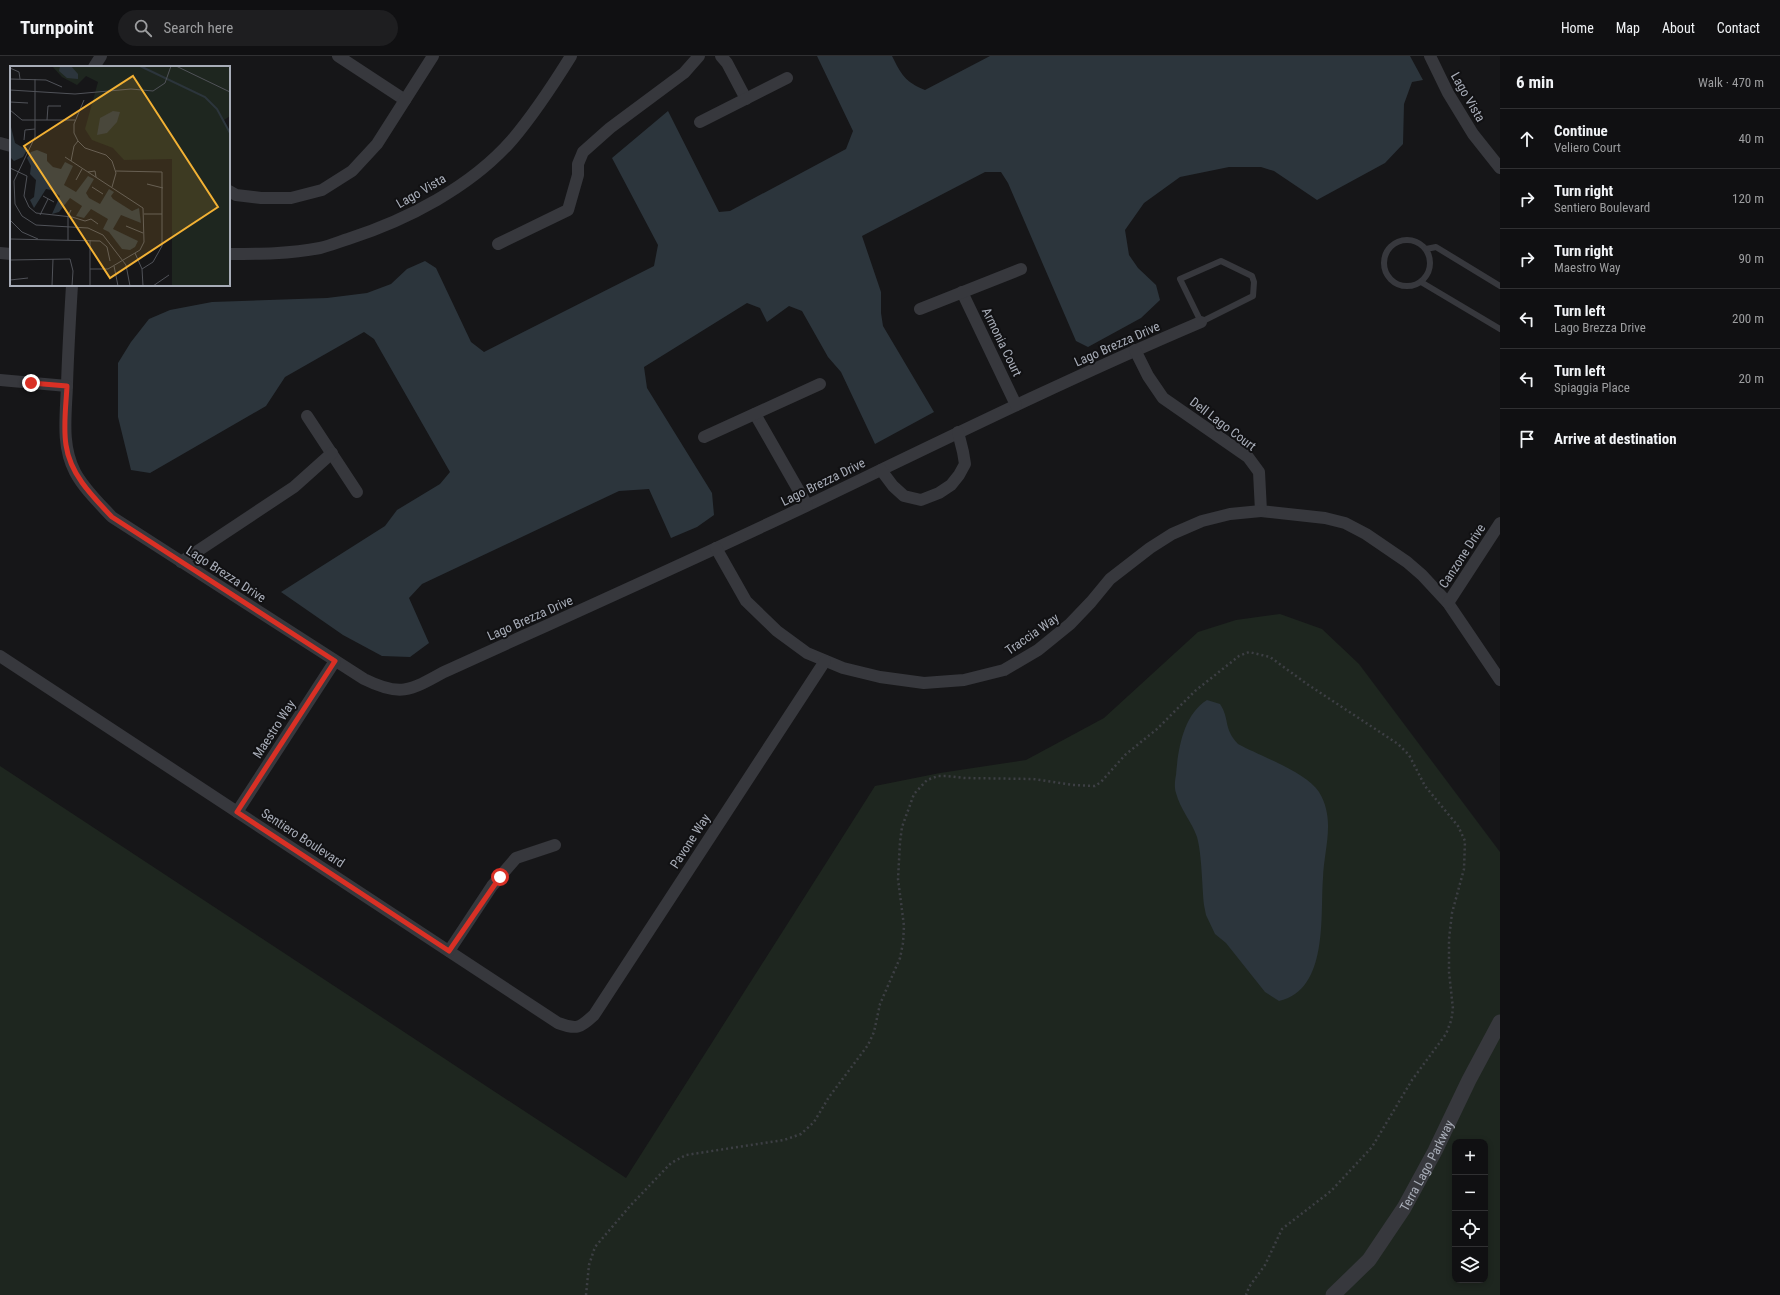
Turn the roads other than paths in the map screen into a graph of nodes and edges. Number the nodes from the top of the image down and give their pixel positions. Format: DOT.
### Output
graph roads {
  1 [pos="101,56"];
  2 [pos="338,56"];
  3 [pos="433,56"];
  4 [pos="571,56"];
  5 [pos="698,56"];
  6 [pos="722,56"];
  7 [pos="1430,56"];
  8 [pos="95,66"];
  9 [pos="787,78"];
  10 [pos="746,99"];
  11 [pos="405,100"];
  12 [pos="700,122"];
  13 [pos="0,143"];
  14 [pos="10,146"];
  15 [pos="1500,168"];
  16 [pos="230,191"];
  17 [pos="498,244"];
  18 [pos="1426,249"];
  19 [pos="0,253"];
  20 [pos="10,254"];
  21 [pos="230,254"];
  22 [pos="1021,269"];
  23 [pos="1421,282"];
  24 [pos="72,286"];
  25 [pos="1500,286"];
  26 [pos="962,292"];
  27 [pos="920,309"];
  28 [pos="1202,322"];
  29 [pos="1500,329"];
  30 [pos="1136,350"];
  31 [pos="0,380"];
  32 [pos="820,384"];
  33 [pos="67,386"];
  34 [pos="1016,405"];
  35 [pos="755,414"];
  36 [pos="307,416"];
  37 [pos="958,432"];
  38 [pos="704,437"];
  39 [pos="332,453"];
  40 [pos="880,470"];
  41 [pos="357,492"];
  42 [pos="807,505"];
  43 [pos="1261,511"];
  44 [pos="1500,523"];
  45 [pos="716,548"];
  46 [pos="181,562"];
  47 [pos="1448,603"];
  48 [pos="0,656"];
  49 [pos="825,660"];
  50 [pos="335,661"];
  51 [pos="1500,680"];
  52 [pos="237,812"];
  53 [pos="556,845"];
  54 [pos="449,951"];
  55 [pos="1500,1022"];
  56 [pos="571,1028"];
  57 [pos="1333,1295"];
  1 -- 8 [label="street"];
  2 -- 11 [label="street"];
  3 -- 11 [label="street"];
  4 -- 21 [label="street, Lago Vista"];
  5 -- 17 [label="street"];
  6 -- 10 [label="street"];
  7 -- 15 [label="street, Lago Vista"];
  9 -- 10 [label="street"];
  10 -- 12 [label="street"];
  11 -- 16 [label="street"];
  13 -- 14 [label="street"];
  18 -- 23 [label="lane"];
  18 -- 23 [label="lane"];
  18 -- 25 [label="lane"];
  19 -- 20 [label="street"];
  22 -- 26 [label="street"];
  23 -- 29 [label="lane"];
  24 -- 33 [label="street, Lago Brezza Drive"];
  26 -- 27 [label="street"];
  26 -- 34 [label="street, Armonia Court"];
  28 -- 28 [label="lane"];
  28 -- 30 [label="street, Lago Brezza Drive"];
  30 -- 34 [label="street, Lago Brezza Drive"];
  30 -- 43 [label="street, Dell Lago Court"];
  31 -- 33 [label="street"];
  32 -- 35 [label="street"];
  33 -- 46 [label="street, Lago Brezza Drive"];
  34 -- 37 [label="street, Lago Brezza Drive"];
  35 -- 38 [label="street"];
  35 -- 42 [label="street"];
  36 -- 39 [label="street"];
  37 -- 40 [label="street, Lago Brezza Drive"];
  37 -- 40 [label="street"];
  39 -- 41 [label="street"];
  39 -- 46 [label="street"];
  40 -- 42 [label="street, Lago Brezza Drive"];
  42 -- 45 [label="street, Lago Brezza Drive"];
  43 -- 47 [label="street"];
  43 -- 49 [label="street, Traccia Way"];
  44 -- 47 [label="street, Canzone Drive"];
  45 -- 49 [label="street, Traccia Way"];
  45 -- 50 [label="street, Lago Brezza Drive"];
  46 -- 50 [label="street, Lago Brezza Drive"];
  47 -- 51 [label="street"];
  48 -- 52 [label="street, Sentiero Boulevard"];
  49 -- 56 [label="street, Pavone Way"];
  50 -- 52 [label="street, Maestro Way"];
  52 -- 54 [label="street, Sentiero Boulevard"];
  53 -- 54 [label="street"];
  54 -- 56 [label="street, Sentiero Boulevard"];
  55 -- 57 [label="street, Terra Lago Parkway"];
}
